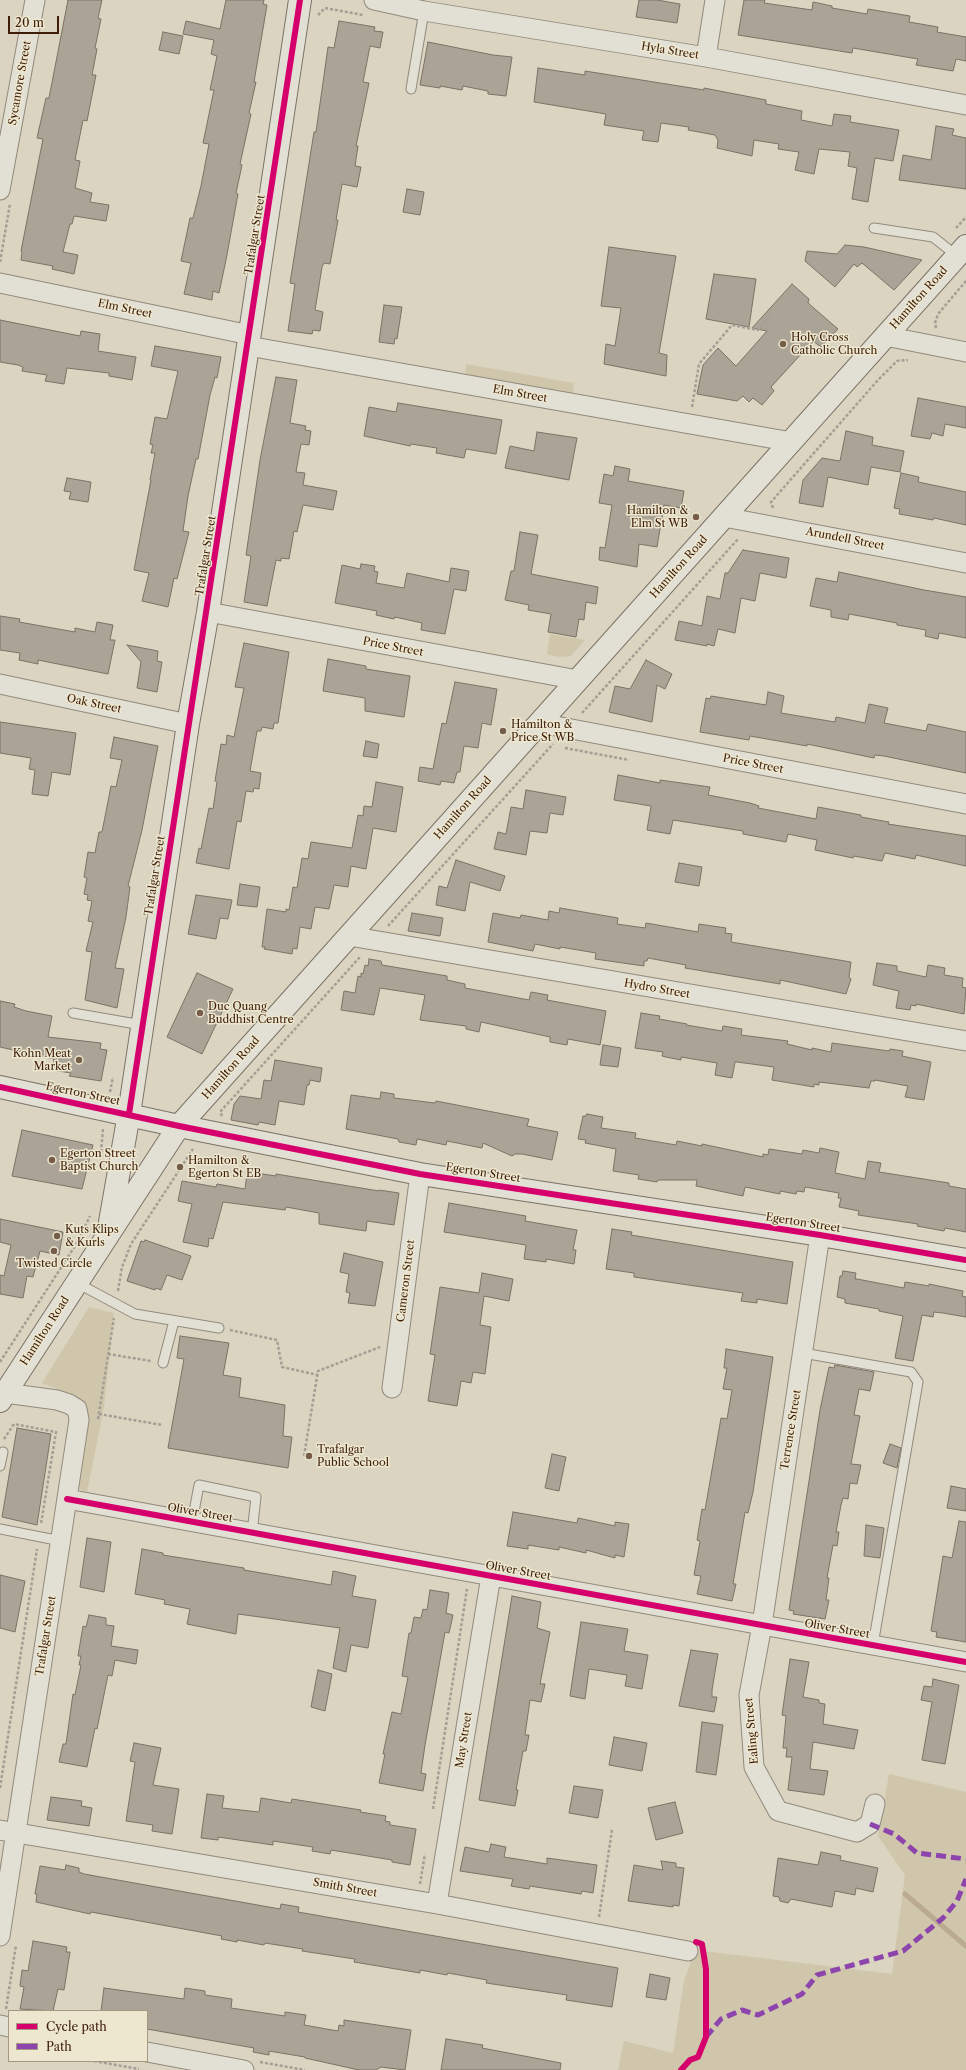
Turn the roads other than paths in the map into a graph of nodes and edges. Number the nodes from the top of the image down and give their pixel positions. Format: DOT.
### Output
graph roads {
  1 [pos="35,0"];
  2 [pos="300,0"];
  3 [pos="715,0"];
  4 [pos="372,8"];
  5 [pos="424,11"];
  6 [pos="706,57"];
  7 [pos="411,90"];
  8 [pos="966,105"];
  9 [pos="0,190"];
  10 [pos="874,228"];
  11 [pos="955,249"];
  12 [pos="0,283"];
  13 [pos="885,336"];
  14 [pos="249,340"];
  15 [pos="966,352"];
  16 [pos="792,442"];
  17 [pos="724,517"];
  18 [pos="966,562"];
  19 [pos="208,612"];
  20 [pos="578,680"];
  21 [pos="0,684"];
  22 [pos="540,723"];
  23 [pos="188,724"];
  24 [pos="966,804"];
  25 [pos="349,936"];
  26 [pos="73,1013"];
  27 [pos="142,1025"];
  28 [pos="966,1041"];
  29 [pos="0,1087"];
  30 [pos="129,1114"];
  31 [pos="179,1126"];
  32 [pos="420,1174"];
  33 [pos="109,1232"];
  34 [pos="820,1235"];
  35 [pos="966,1260"];
  36 [pos="76,1282"];
  37 [pos="174,1320"];
  38 [pos="219,1328"];
  39 [pos="803,1353"];
  40 [pos="163,1362"];
  41 [pos="392,1388"];
  42 [pos="3,1397"];
  43 [pos="2,1448"];
  44 [pos="0,1466"];
  45 [pos="67,1499"];
  46 [pos="192,1522"];
  47 [pos="0,1529"];
  48 [pos="252,1533"];
  49 [pos="61,1541"];
  50 [pos="491,1576"];
  51 [pos="762,1625"];
  52 [pos="873,1645"];
  53 [pos="966,1662"];
  54 [pos="875,1804"];
  55 [pos="7,1831"];
  56 [pos="437,1904"];
  57 [pos="0,1936"];
  58 [pos="688,1951"];
  59 [pos="148,2052"];
  60 [pos="244,2070"];
  1 -- 9 [label="street, Sycamore Street"];
  2 -- 14 [label="main road, Trafalgar Street"];
  3 -- 6 [label="street"];
  4 -- 5 [label="street, Hyla Street"];
  5 -- 6 [label="street, Hyla Street"];
  5 -- 7 [label="lane"];
  6 -- 8 [label="street, Hyla Street"];
  10 -- 11 [label="lane"];
  11 -- 13 [label="main road, Hamilton Road"];
  12 -- 14 [label="street, Elm Street"];
  13 -- 15 [label="street"];
  13 -- 16 [label="main road, Hamilton Road"];
  14 -- 16 [label="street, Elm Street"];
  14 -- 19 [label="main road, Trafalgar Street"];
  16 -- 17 [label="main road, Hamilton Road"];
  17 -- 18 [label="street, Arundell Street"];
  17 -- 20 [label="main road, Hamilton Road"];
  19 -- 20 [label="street, Price Street"];
  19 -- 23 [label="main road, Trafalgar Street"];
  20 -- 22 [label="main road, Hamilton Road"];
  21 -- 23 [label="street, Oak Street"];
  22 -- 24 [label="street, Price Street"];
  22 -- 25 [label="main road, Hamilton Road"];
  23 -- 27 [label="main road, Trafalgar Street"];
  25 -- 28 [label="street, Hydro Street"];
  25 -- 31 [label="main road, Hamilton Road"];
  26 -- 27 [label="lane"];
  27 -- 30 [label="main road, Trafalgar Street"];
  29 -- 30 [label="main road, Egerton Street"];
  30 -- 31 [label="main road, Egerton Street"];
  30 -- 33 [label="main road, Trafalgar Street"];
  31 -- 32 [label="main road, Egerton Street"];
  31 -- 33 [label="main road, Hamilton Road"];
  32 -- 34 [label="main road, Egerton Street"];
  32 -- 41 [label="street, Cameron Street"];
  33 -- 36 [label="main road, Hamilton Road"];
  34 -- 35 [label="main road, Egerton Street"];
  34 -- 39 [label="street, Terrence Street"];
  36 -- 37 [label="lane"];
  36 -- 42 [label="main road, Hamilton Road"];
  37 -- 38 [label="lane"];
  37 -- 40 [label="lane"];
  39 -- 51 [label="street, Terrence Street"];
  39 -- 52 [label="lane"];
  42 -- 45 [label="street, Trafalgar Street"];
  43 -- 44 [label="lane"];
  45 -- 46 [label="street, Oliver Street"];
  45 -- 49 [label="street, Trafalgar Street"];
  46 -- 48 [label="street, Oliver Street"];
  46 -- 48 [label="lane"];
  47 -- 49 [label="lane"];
  48 -- 50 [label="street, Oliver Street"];
  49 -- 55 [label="street, Trafalgar Street"];
  50 -- 51 [label="street, Oliver Street"];
  50 -- 56 [label="street, May Street"];
  51 -- 52 [label="street, Oliver Street"];
  51 -- 54 [label="street, Ealing Street"];
  52 -- 53 [label="street, Oliver Street"];
  55 -- 56 [label="street, Smith Street"];
  55 -- 57 [label="street, Trafalgar Street"];
  56 -- 58 [label="street, Smith Street"];
  59 -- 60 [label="street"];
}
